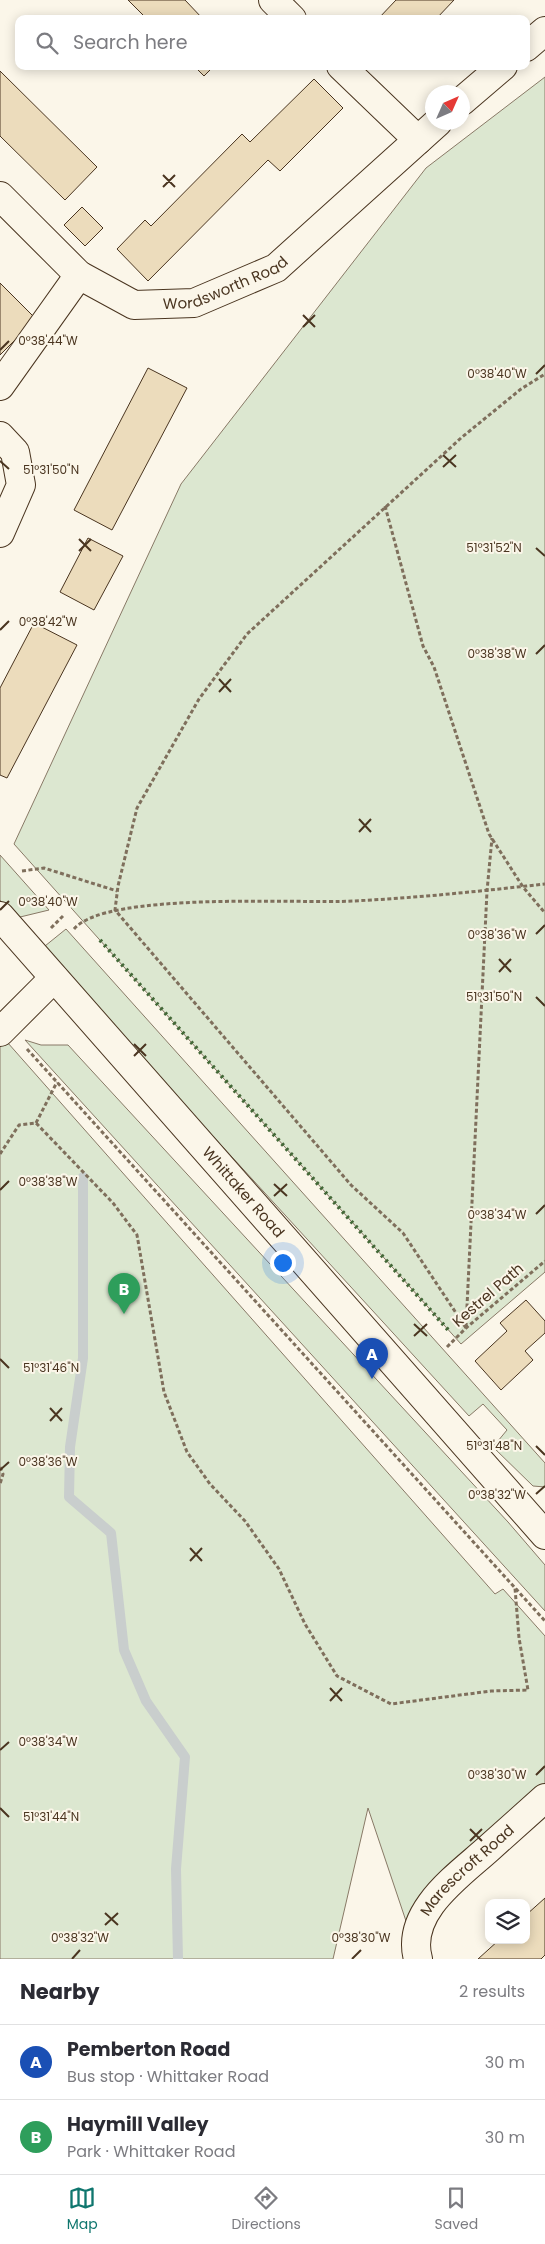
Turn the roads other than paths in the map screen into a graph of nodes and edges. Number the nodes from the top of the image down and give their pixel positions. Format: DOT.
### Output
graph roads {
  1 [pos="272,0"];
  2 [pos="288,15"];
  3 [pos="545,31"];
  4 [pos="530,44"];
  5 [pos="346,70"];
  6 [pos="499,70"];
  7 [pos="470,94"];
  8 [pos="428,131"];
  9 [pos="0,196"];
  10 [pos="80,275"];
  11 [pos="0,386"];
  12 [pos="0,436"];
  13 [pos="0,533"];
  14 [pos="0,916"];
  15 [pos="54,978"];
  16 [pos="3,1029"];
  17 [pos="545,1536"];
  18 [pos="545,1798"];
  19 [pos="418,1959"];
  1 -- 2 [label="street"];
  3 -- 4 [label="street"];
  5 -- 8 [label="street"];
  6 -- 7 [label="street"];
  8 -- 10 [label="street, Wordsworth Road"];
  9 -- 10 [label="street, Wordsworth Road"];
  10 -- 11 [label="street"];
  12 -- 13 [label="street"];
  14 -- 15 [label="street, Whittaker Road"];
  15 -- 16 [label="street"];
  15 -- 17 [label="street, Whittaker Road"];
  18 -- 19 [label="street, Marescroft Road"];
}
